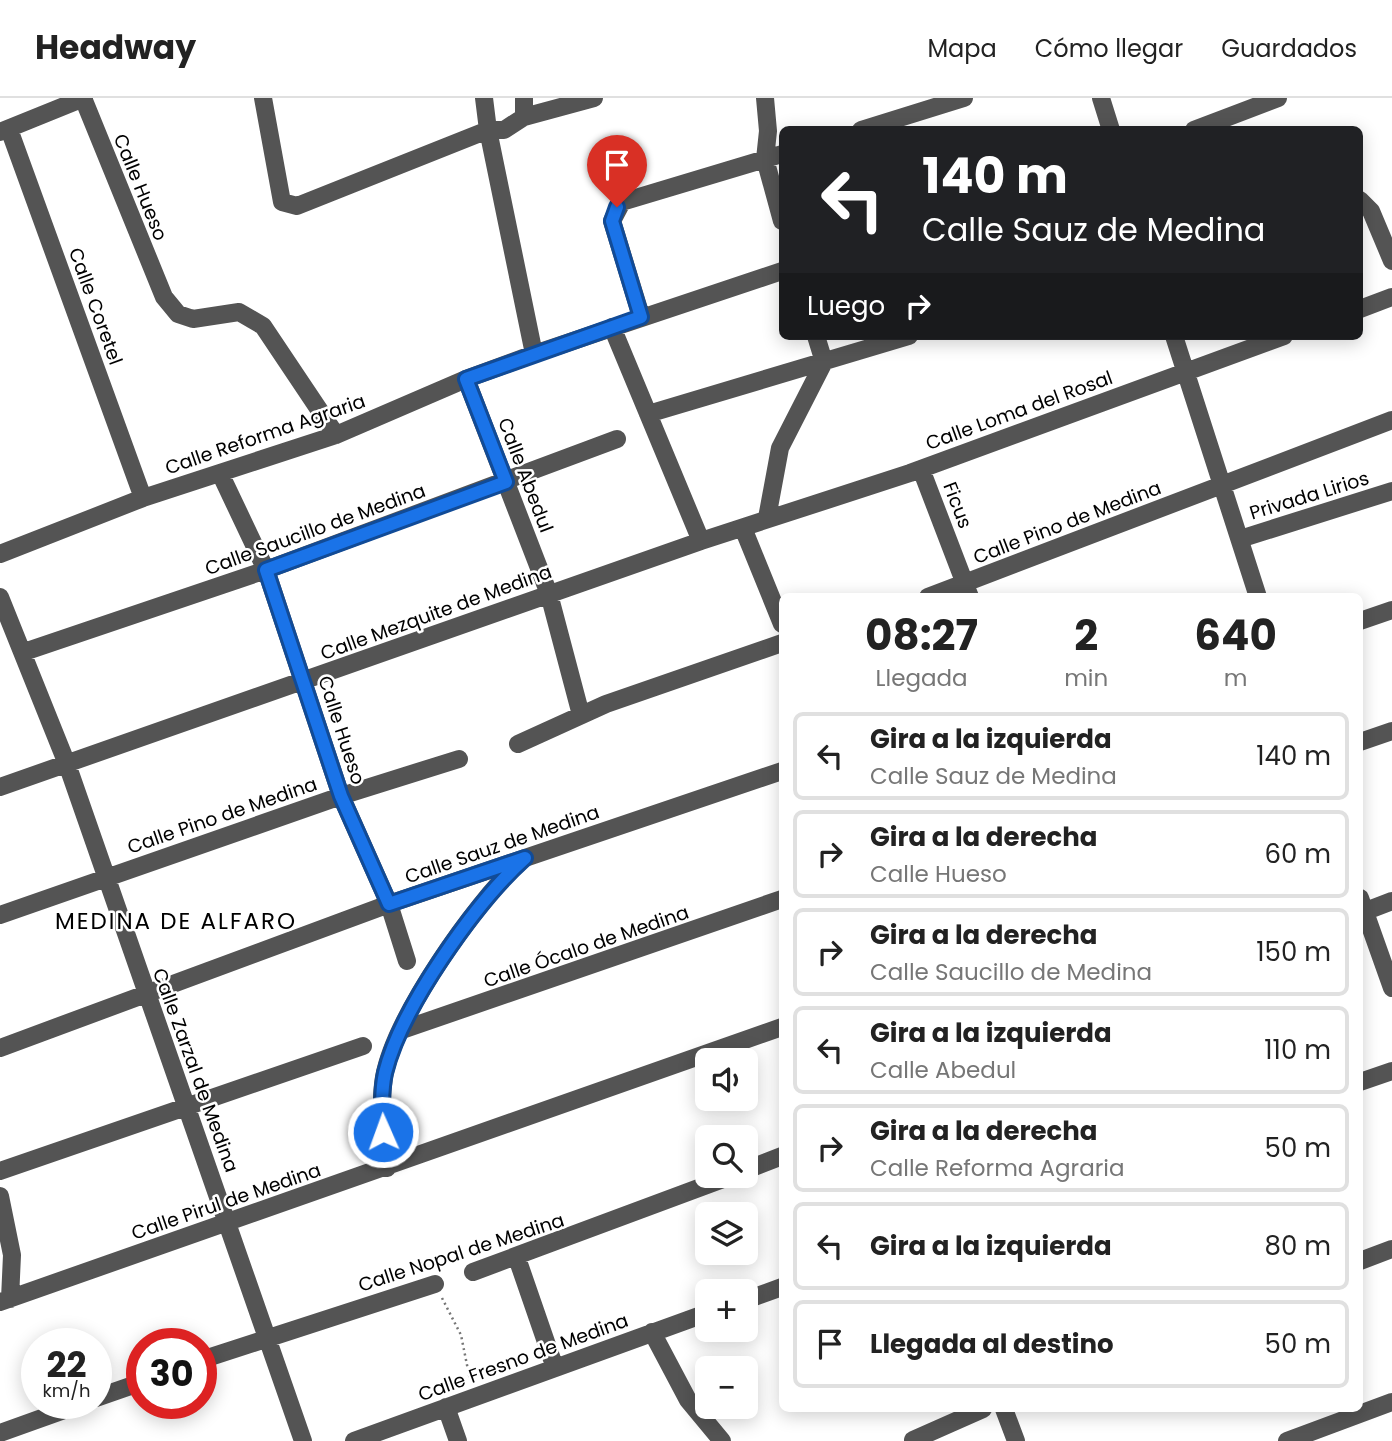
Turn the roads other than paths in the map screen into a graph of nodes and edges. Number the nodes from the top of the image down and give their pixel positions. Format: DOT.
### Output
graph roads {
  1 [pos="84,98"];
  2 [pos="263,98"];
  3 [pos="484,98"];
  4 [pos="524,98"];
  5 [pos="594,98"];
  6 [pos="765,98"];
  7 [pos="964,98"];
  8 [pos="1101,98"];
  9 [pos="1278,98"];
  10 [pos="555,104"];
  11 [pos="524,117"];
  12 [pos="873,126"];
  13 [pos="1110,126"];
  14 [pos="1204,126"];
  15 [pos="4,130"];
  16 [pos="488,130"];
  17 [pos="774,156"];
  18 [pos="779,197"];
  19 [pos="1363,202"];
  20 [pos="1392,261"];
  21 [pos="779,272"];
  22 [pos="1392,297"];
  23 [pos="1363,308"];
  24 [pos="641,317"];
  25 [pos="612,327"];
  26 [pos="817,340"];
  27 [pos="896,340"];
  28 [pos="1175,340"];
  29 [pos="1273,340"];
  30 [pos="534,354"];
  31 [pos="824,362"];
  32 [pos="1185,371"];
  33 [pos="466,379"];
  34 [pos="648,414"];
  35 [pos="1392,420"];
  36 [pos="336,435"];
  37 [pos="617,439"];
  38 [pos="921,469"];
  39 [pos="220,472"];
  40 [pos="506,482"];
  41 [pos="1221,485"];
  42 [pos="1392,491"];
  43 [pos="143,498"];
  44 [pos="767,518"];
  45 [pos="743,528"];
  46 [pos="1240,539"];
  47 [pos="701,541"];
  48 [pos="0,554"];
  49 [pos="266,570"];
  50 [pos="968,591"];
  51 [pos="1257,593"];
  52 [pos="549,594"];
  53 [pos="0,597"];
  54 [pos="1392,610"];
  55 [pos="779,617"];
  56 [pos="1363,620"];
  57 [pos="779,644"];
  58 [pos="24,652"];
  59 [pos="304,682"];
  60 [pos="580,715"];
  61 [pos="1392,731"];
  62 [pos="1363,741"];
  63 [pos="518,744"];
  64 [pos="459,759"];
  65 [pos="67,764"];
  66 [pos="779,772"];
  67 [pos="0,788"];
  68 [pos="341,796"];
  69 [pos="525,858"];
  70 [pos="105,877"];
  71 [pos="779,900"];
  72 [pos="1392,901"];
  73 [pos="389,904"];
  74 [pos="1363,904"];
  75 [pos="0,915"];
  76 [pos="407,961"];
  77 [pos="1392,988"];
  78 [pos="146,993"];
  79 [pos="779,1028"];
  80 [pos="402,1030"];
  81 [pos="363,1046"];
  82 [pos="0,1048"];
  83 [pos="1392,1071"];
  84 [pos="1363,1081"];
  85 [pos="187,1109"];
  86 [pos="779,1157"];
  87 [pos="758,1165"];
  88 [pos="387,1168"];
  89 [pos="0,1171"];
  90 [pos="700,1188"];
  91 [pos="0,1196"];
  92 [pos="228,1222"];
  93 [pos="1392,1249"];
  94 [pos="517,1258"];
  95 [pos="1363,1260"];
  96 [pos="473,1272"];
  97 [pos="435,1284"];
  98 [pos="779,1288"];
  99 [pos="758,1296"];
  100 [pos="5,1301"];
  101 [pos="695,1317"];
  102 [pos="652,1332"];
  103 [pos="265,1337"];
  104 [pos="217,1354"];
  105 [pos="555,1368"];
  106 [pos="1392,1402"];
  107 [pos="446,1408"];
  108 [pos="975,1412"];
  109 [pos="1005,1412"];
  110 [pos="39,1419"];
  111 [pos="0,1433"];
  112 [pos="913,1440"];
  113 [pos="303,1441"];
  114 [pos="354,1441"];
  115 [pos="458,1441"];
  116 [pos="722,1441"];
  117 [pos="1016,1441"];
  118 [pos="1287,1441"];
  1 -- 15 [label="street"];
  1 -- 36 [label="street, Calle Hueso"];
  2 -- 16 [label="street"];
  3 -- 16 [label="street"];
  4 -- 11 [label="street"];
  5 -- 10 [label="street"];
  6 -- 17 [label="street"];
  7 -- 12 [label="street"];
  8 -- 13 [label="street"];
  9 -- 14 [label="street"];
  10 -- 11 [label="street"];
  11 -- 16 [label="street"];
  15 -- 43 [label="street, Calle Coretel"];
  16 -- 30 [label="street"];
  17 -- 18 [label="street"];
  17 -- 24 [label="street"];
  19 -- 20 [label="street"];
  21 -- 24 [label="street, Calle Reforma Agraria"];
  22 -- 23 [label="street"];
  24 -- 25 [label="street, Calle Reforma Agraria"];
  25 -- 30 [label="street, Calle Reforma Agraria"];
  25 -- 34 [label="street"];
  26 -- 31 [label="street"];
  27 -- 31 [label="street"];
  28 -- 32 [label="street"];
  29 -- 32 [label="street, Calle Loma del Rosal"];
  30 -- 33 [label="street, Calle Reforma Agraria"];
  31 -- 34 [label="street"];
  31 -- 44 [label="street"];
  32 -- 38 [label="street, Calle Loma del Rosal"];
  32 -- 41 [label="street"];
  33 -- 36 [label="street, Calle Reforma Agraria"];
  33 -- 40 [label="street, Calle Abedul"];
  34 -- 47 [label="street"];
  35 -- 41 [label="street, Calle Pino de Medina"];
  36 -- 39 [label="street, Calle Reforma Agraria"];
  37 -- 40 [label="street, Calle Saucillo de Medina"];
  38 -- 44 [label="street, Calle Loma del Rosal"];
  38 -- 50 [label="street, Ficus"];
  39 -- 43 [label="street, Calle Reforma Agraria"];
  39 -- 49 [label="street, Calle Hueso"];
  40 -- 49 [label="street, Calle Saucillo de Medina"];
  40 -- 52 [label="street, Calle Abedul"];
  41 -- 46 [label="street"];
  41 -- 50 [label="street, Calle Pino de Medina"];
  42 -- 46 [label="street, Privada Lirios"];
  43 -- 48 [label="street, Calle Reforma Agraria"];
  44 -- 45 [label="street, Calle Mezquite de Medina"];
  45 -- 47 [label="street, Calle Mezquite de Medina"];
  45 -- 55 [label="street"];
  46 -- 51 [label="street"];
  47 -- 52 [label="street, Calle Mezquite de Medina"];
  49 -- 58 [label="street, Calle Saucillo de Medina"];
  49 -- 59 [label="street, Calle Hueso"];
  52 -- 59 [label="street, Calle Mezquite de Medina"];
  52 -- 60 [label="street, Calle Abedul"];
  53 -- 58 [label="street, Calle Zarzal de Medina"];
  54 -- 56 [label="street"];
  57 -- 60 [label="street"];
  58 -- 65 [label="street, Calle Zarzal de Medina"];
  59 -- 65 [label="street, Calle Mezquite de Medina"];
  59 -- 68 [label="street, Calle Hueso"];
  60 -- 63 [label="street"];
  61 -- 62 [label="street"];
  64 -- 68 [label="street, Calle Pino de Medina"];
  65 -- 67 [label="street, Calle Mezquite de Medina"];
  65 -- 70 [label="street, Calle Zarzal de Medina"];
  66 -- 69 [label="street, Calle Sauz de Medina"];
  68 -- 70 [label="street, Calle Pino de Medina"];
  68 -- 73 [label="street, Calle Hueso"];
  69 -- 73 [label="street, Calle Sauz de Medina"];
  69 -- 80 [label="street"];
  70 -- 75 [label="street, Calle Pino de Medina"];
  70 -- 78 [label="street, Calle Zarzal de Medina"];
  71 -- 80 [label="street, Calle Ócalo de Medina"];
  72 -- 74 [label="street"];
  73 -- 76 [label="street, Calle Hueso"];
  73 -- 78 [label="street, Calle Sauz de Medina"];
  74 -- 77 [label="street"];
  78 -- 82 [label="street, Calle Sauz de Medina"];
  78 -- 85 [label="street, Calle Zarzal de Medina"];
  79 -- 88 [label="street, Calle Pirul de Medina"];
  80 -- 88 [label="street"];
  81 -- 85 [label="street"];
  83 -- 84 [label="street"];
  85 -- 89 [label="street"];
  85 -- 92 [label="street, Calle Zarzal de Medina"];
  86 -- 87 [label="street"];
  88 -- 92 [label="street, Calle Pirul de Medina"];
  90 -- 94 [label="street, Calle Nopal de Medina"];
  91 -- 100 [label="street"];
  92 -- 100 [label="street, Calle Pirul de Medina"];
  92 -- 103 [label="street, Calle Zarzal de Medina"];
  93 -- 95 [label="street"];
  94 -- 96 [label="street, Calle Nopal de Medina"];
  94 -- 105 [label="street"];
  97 -- 103 [label="street, Calle Nopal de Medina"];
  98 -- 99 [label="street"];
  101 -- 102 [label="street, Calle Fresno de Medina"];
  102 -- 105 [label="street, Calle Fresno de Medina"];
  102 -- 116 [label="street"];
  103 -- 104 [label="street, Calle Nopal de Medina"];
  103 -- 113 [label="street, Calle Zarzal de Medina"];
  105 -- 107 [label="street, Calle Fresno de Medina"];
  106 -- 118 [label="street"];
  107 -- 114 [label="street, Calle Fresno de Medina"];
  107 -- 115 [label="street"];
  108 -- 112 [label="street"];
  109 -- 117 [label="street"];
  110 -- 111 [label="street"];
}
